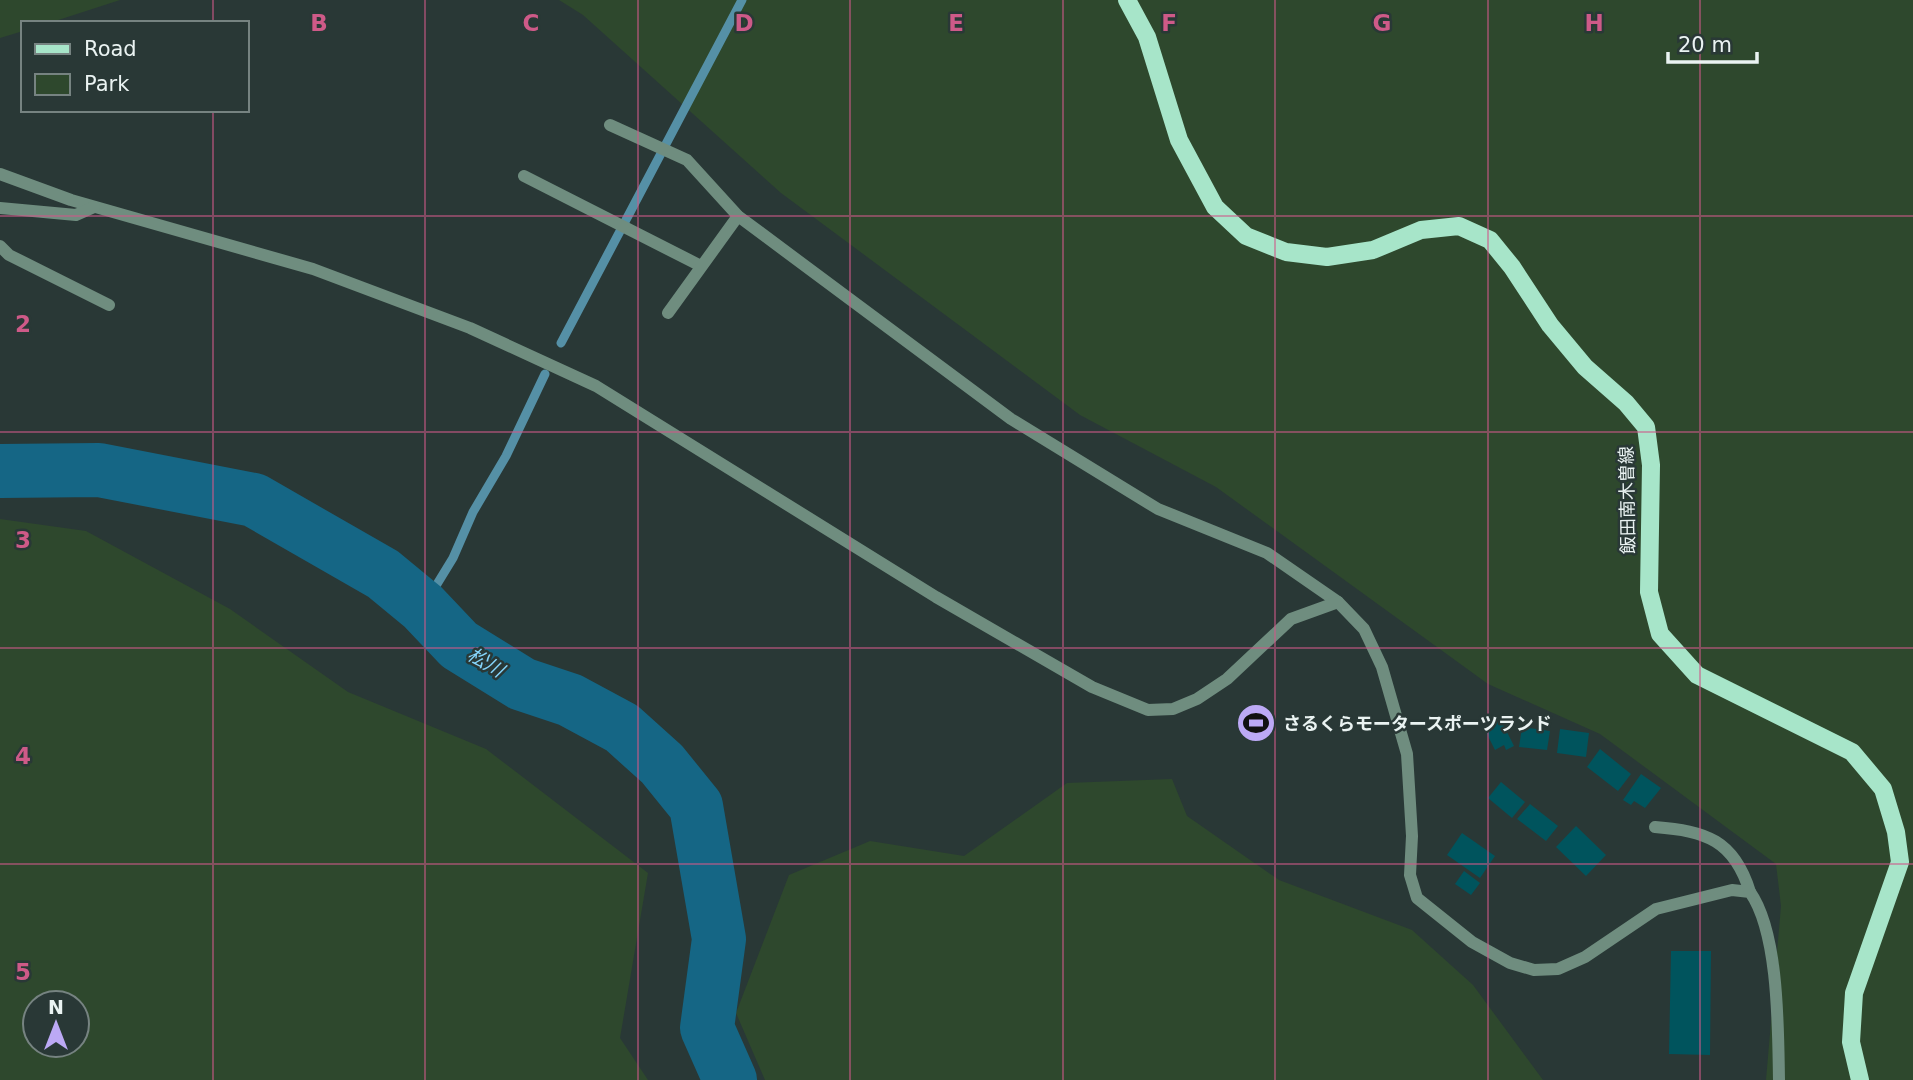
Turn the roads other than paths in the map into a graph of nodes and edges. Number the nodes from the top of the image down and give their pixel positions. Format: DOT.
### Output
graph roads {
  1 [pos="1127,0"];
  2 [pos="610,125"];
  3 [pos="0,174"];
  4 [pos="524,176"];
  5 [pos="94,207"];
  6 [pos="0,208"];
  7 [pos="738,216"];
  8 [pos="0,246"];
  9 [pos="701,266"];
  10 [pos="109,305"];
  11 [pos="668,313"];
  12 [pos="1338,601"];
  13 [pos="1655,827"];
  14 [pos="1750,892"];
  15 [pos="1779,1080"];
  16 [pos="1860,1080"];
  1 -- 16 [label="main road, 飯田南木曽線"];
  2 -- 7 [label="lane"];
  3 -- 5 [label="lane"];
  4 -- 9 [label="lane"];
  5 -- 6 [label="lane"];
  5 -- 12 [label="lane"];
  7 -- 9 [label="lane"];
  7 -- 12 [label="lane"];
  8 -- 10 [label="lane"];
  9 -- 11 [label="lane"];
  12 -- 14 [label="lane"];
  13 -- 14 [label="lane"];
  14 -- 15 [label="lane"];
}
